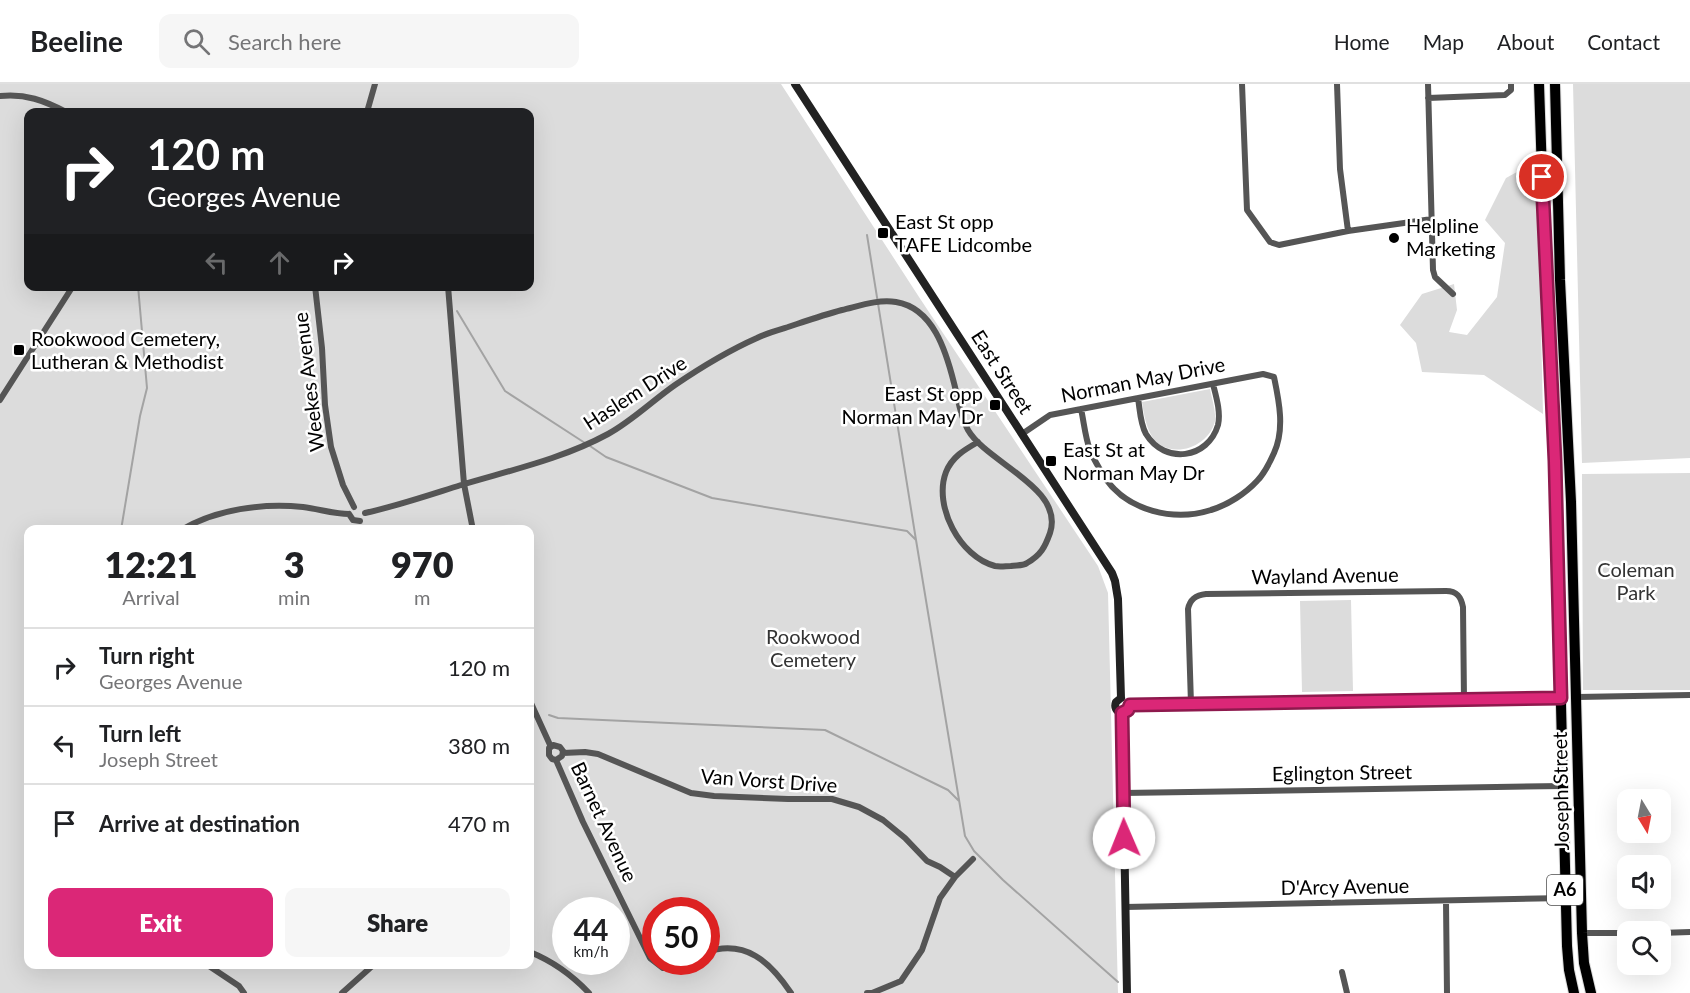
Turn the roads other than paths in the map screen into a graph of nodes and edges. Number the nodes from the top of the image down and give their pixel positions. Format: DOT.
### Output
graph roads {
  1 [pos="375,84"];
  2 [pos="795,84"];
  3 [pos="1242,84"];
  4 [pos="1337,84"];
  5 [pos="1428,84"];
  6 [pos="1511,84"];
  7 [pos="1539,84"];
  8 [pos="1555,84"];
  9 [pos="0,96"];
  10 [pos="1428,98"];
  11 [pos="58,108"];
  12 [pos="369,108"];
  13 [pos="1432,219"];
  14 [pos="1348,231"];
  15 [pos="70,291"];
  16 [pos="316,291"];
  17 [pos="448,291"];
  18 [pos="1453,294"];
  19 [pos="1213,384"];
  20 [pos="1138,398"];
  21 [pos="0,399"];
  22 [pos="1081,409"];
  23 [pos="1022,434"];
  24 [pos="978,442"];
  25 [pos="464,484"];
  26 [pos="354,507"];
  27 [pos="365,513"];
  28 [pos="350,514"];
  29 [pos="360,521"];
  30 [pos="192,525"];
  31 [pos="361,525"];
  32 [pos="472,525"];
  33 [pos="1690,695"];
  34 [pos="1577,697"];
  35 [pos="1121,698"];
  36 [pos="1561,698"];
  37 [pos="1464,700"];
  38 [pos="1191,704"];
  39 [pos="1130,705"];
  40 [pos="534,710"];
  41 [pos="1122,713"];
  42 [pos="551,747"];
  43 [pos="563,753"];
  44 [pos="556,760"];
  45 [pos="1563,786"];
  46 [pos="1123,793"];
  47 [pos="973,860"];
  48 [pos="955,877"];
  49 [pos="1565,898"];
  50 [pos="1446,902"];
  51 [pos="1125,907"];
  52 [pos="1690,932"];
  53 [pos="1582,933"];
  54 [pos="1617,933"];
  55 [pos="1671,933"];
  56 [pos="642,942"];
  57 [pos="720,950"];
  58 [pos="534,954"];
  59 [pos="214,969"];
  60 [pos="369,969"];
  61 [pos="1342,972"];
  62 [pos="244,993"];
  63 [pos="342,993"];
  64 [pos="589,993"];
  65 [pos="791,993"];
  66 [pos="867,993"];
  67 [pos="1127,993"];
  68 [pos="1347,993"];
  69 [pos="1447,993"];
  70 [pos="1574,993"];
  71 [pos="1591,993"];
  1 -- 12 [label="street"];
  2 -- 23 [label="main road, East Street"];
  3 -- 14 [label="street"];
  4 -- 14 [label="street"];
  5 -- 10 [label="street"];
  6 -- 10 [label="street"];
  7 -- 36 [label="highway, Joseph Street / A6"];
  8 -- 34 [label="highway, Joseph Street / A6"];
  9 -- 11 [label="street"];
  10 -- 13 [label="street"];
  13 -- 14 [label="street"];
  13 -- 18 [label="street"];
  15 -- 21 [label="street"];
  16 -- 26 [label="street, Weekes Avenue"];
  17 -- 25 [label="street"];
  19 -- 20 [label="street, Norman May Drive"];
  19 -- 20 [label="street"];
  19 -- 22 [label="street, Norman May Drive"];
  20 -- 22 [label="street, Norman May Drive"];
  22 -- 23 [label="street, Norman May Drive"];
  23 -- 35 [label="main road, East Street"];
  24 -- 24 [label="street"];
  24 -- 25 [label="street, Haslem Drive"];
  25 -- 27 [label="street, Haslem Drive"];
  25 -- 32 [label="street"];
  26 -- 27 [label="street"];
  26 -- 28 [label="street"];
  27 -- 29 [label="street"];
  28 -- 29 [label="street"];
  28 -- 30 [label="street"];
  29 -- 31 [label="street"];
  33 -- 34 [label="street"];
  34 -- 36 [label="highway"];
  34 -- 53 [label="highway, Joseph Street / A6"];
  35 -- 39 [label="main road"];
  35 -- 41 [label="main road"];
  36 -- 37 [label="main road"];
  36 -- 45 [label="highway, Joseph Street / A6"];
  37 -- 38 [label="main road"];
  37 -- 38 [label="street, Wayland Avenue"];
  38 -- 39 [label="main road"];
  39 -- 41 [label="main road"];
  40 -- 42 [label="street, Barnet Avenue"];
  41 -- 46 [label="main road"];
  42 -- 43 [label="street, Barnet Avenue"];
  42 -- 44 [label="street, Barnet Avenue"];
  43 -- 44 [label="street, Barnet Avenue"];
  43 -- 48 [label="street, Van Vorst Drive"];
  44 -- 56 [label="street, Barnet Avenue"];
  45 -- 46 [label="street, Eglington Street"];
  45 -- 49 [label="highway, Joseph Street / A6"];
  46 -- 51 [label="main road"];
  47 -- 48 [label="street"];
  48 -- 66 [label="street"];
  49 -- 50 [label="street, D'Arcy Avenue"];
  49 -- 70 [label="highway, Joseph Street / A6"];
  50 -- 51 [label="street, D'Arcy Avenue"];
  50 -- 69 [label="street"];
  51 -- 67 [label="main road"];
  52 -- 55 [label="street"];
  53 -- 54 [label="street"];
  53 -- 71 [label="highway, Joseph Street / A6"];
  57 -- 65 [label="street"];
  58 -- 64 [label="street"];
  59 -- 62 [label="street"];
  60 -- 63 [label="street"];
  61 -- 68 [label="street"];
}
